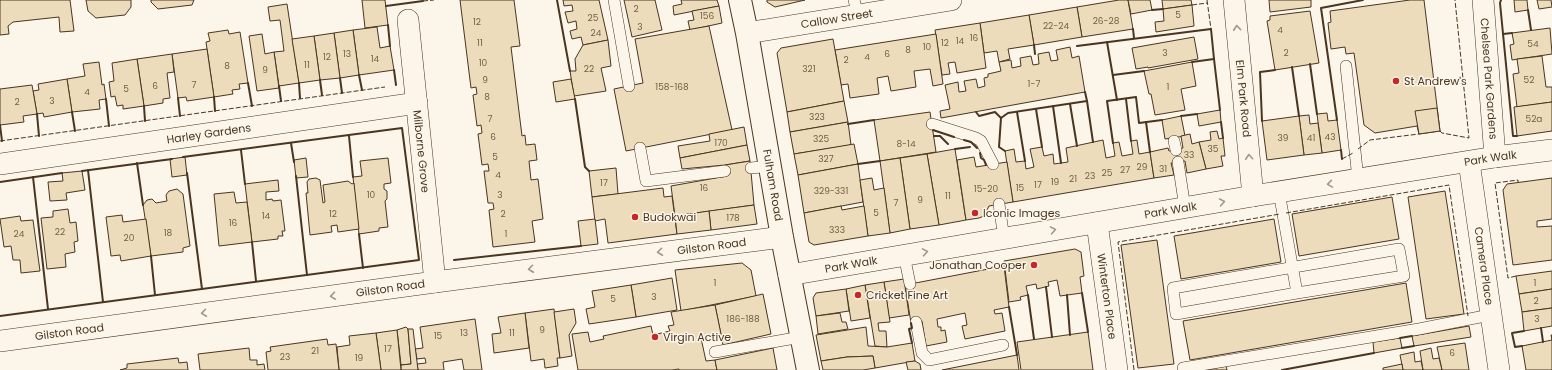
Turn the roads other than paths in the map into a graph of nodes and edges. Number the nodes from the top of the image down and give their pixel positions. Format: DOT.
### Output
graph roads {
  1 [pos="614,0"];
  2 [pos="740,0"];
  3 [pos="951,0"];
  4 [pos="1234,0"];
  5 [pos="1483,0"];
  6 [pos="856,7"];
  7 [pos="408,20"];
  8 [pos="747,32"];
  9 [pos="1346,66"];
  10 [pos="629,86"];
  11 [pos="418,103"];
  12 [pos="932,124"];
  13 [pos="640,148"];
  14 [pos="1552,150"];
  15 [pos="1495,157"];
  16 [pos="1178,162"];
  17 [pos="1469,162"];
  18 [pos="0,164"];
  19 [pos="993,164"];
  20 [pos="725,171"];
  21 [pos="1358,180"];
  22 [pos="1279,192"];
  23 [pos="1253,196"];
  24 [pos="999,204"];
  25 [pos="1185,208"];
  26 [pos="1097,223"];
  27 [pos="782,237"];
  28 [pos="1004,239"];
  29 [pos="904,256"];
  30 [pos="1292,268"];
  31 [pos="789,275"];
  32 [pos="435,282"];
  33 [pos="910,284"];
  34 [pos="1297,293"];
  35 [pos="1490,315"];
  36 [pos="916,322"];
  37 [pos="802,337"];
  38 [pos="0,341"];
  39 [pos="1003,345"];
  40 [pos="715,352"];
  41 [pos="1183,368"];
  42 [pos="808,370"];
  43 [pos="1117,370"];
  44 [pos="1499,370"];
  1 -- 10 [label="lane"];
  2 -- 8 [label="main road, Fulham Road"];
  3 -- 6 [label="street, Callow Street"];
  23 -- 4 [label="street, Elm Park Road, one-way"];
  5 -- 15 [label="street, Chelsea Park Gardens"];
  6 -- 8 [label="street, Callow Street"];
  7 -- 11 [label="street, Milborne Grove"];
  8 -- 27 [label="main road, Fulham Road"];
  9 -- 21 [label="lane"];
  11 -- 18 [label="street, Harley Gardens"];
  11 -- 32 [label="street, Milborne Grove"];
  12 -- 19 [label="lane"];
  13 -- 20 [label="lane"];
  14 -- 15 [label="street, Park Walk"];
  15 -- 17 [label="street, Park Walk"];
  16 -- 25 [label="lane"];
  17 -- 21 [label="street, Park Walk"];
  17 -- 35 [label="street, Camera Place"];
  21 -- 22 [label="street, Park Walk, one-way"];
  22 -- 23 [label="street, Park Walk"];
  22 -- 30 [label="lane"];
  25 -- 23 [label="street, Park Walk, one-way"];
  24 -- 28 [label="lane"];
  25 -- 26 [label="street, Park Walk"];
  28 -- 26 [label="street, Park Walk, one-way"];
  26 -- 43 [label="street, Winterton Place"];
  27 -- 31 [label="main road, Fulham Road"];
  27 -- 32 [label="street, Gilston Road, one-way"];
  29 -- 28 [label="street, Park Walk, one-way"];
  29 -- 31 [label="street, Park Walk"];
  29 -- 33 [label="lane"];
  30 -- 34 [label="lane"];
  30 -- 34 [label="lane"];
  30 -- 34 [label="lane"];
  31 -- 37 [label="main road, Fulham Road"];
  32 -- 38 [label="street, Gilston Road, one-way"];
  35 -- 41 [label="lane"];
  35 -- 44 [label="street, Camera Place"];
  36 -- 39 [label="lane"];
  37 -- 40 [label="lane"];
  37 -- 42 [label="main road, Fulham Road"];
}
